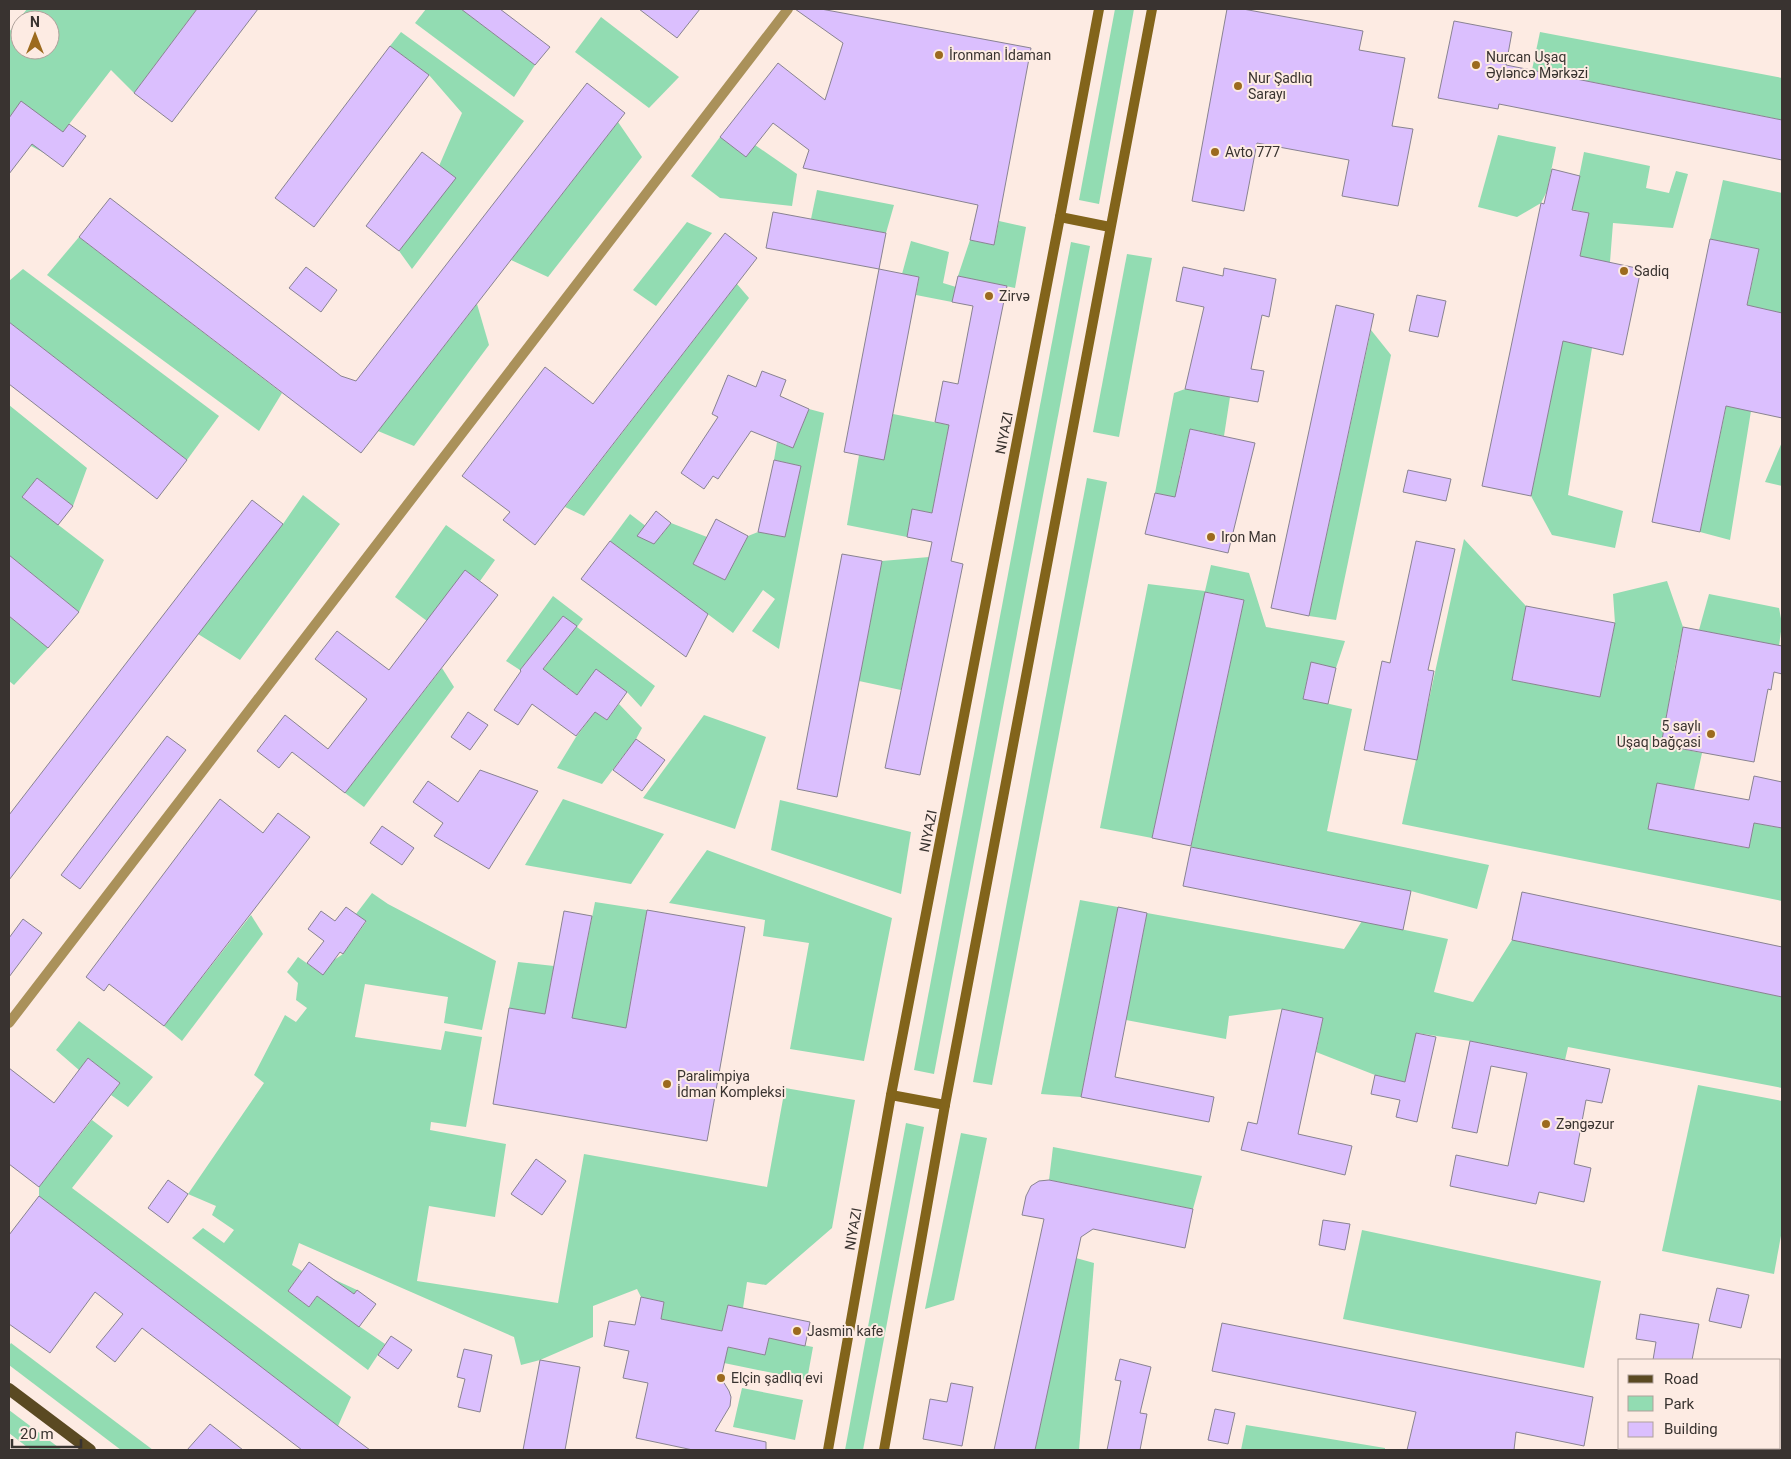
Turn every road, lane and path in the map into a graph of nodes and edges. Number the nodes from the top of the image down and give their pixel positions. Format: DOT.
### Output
graph roads {
  1 [pos="788,9"];
  2 [pos="1099,9"];
  3 [pos="1152,9"];
  4 [pos="1060,217"];
  5 [pos="1110,227"];
  6 [pos="9,1023"];
  7 [pos="891,1095"];
  8 [pos="945,1105"];
  9 [pos="9,1388"];
  10 [pos="90,1450"];
  11 [pos="828,1450"];
  12 [pos="884,1450"];
  1 -- 6 [label="street"];
  2 -- 4 [label="main road, NIYAZI"];
  3 -- 5 [label="main road"];
  4 -- 5 [label="main road"];
  4 -- 7 [label="main road, NIYAZI"];
  5 -- 8 [label="main road"];
  7 -- 8 [label="main road"];
  7 -- 11 [label="main road, NIYAZI"];
  8 -- 12 [label="main road"];
  9 -- 10 [label="main road"];
}
